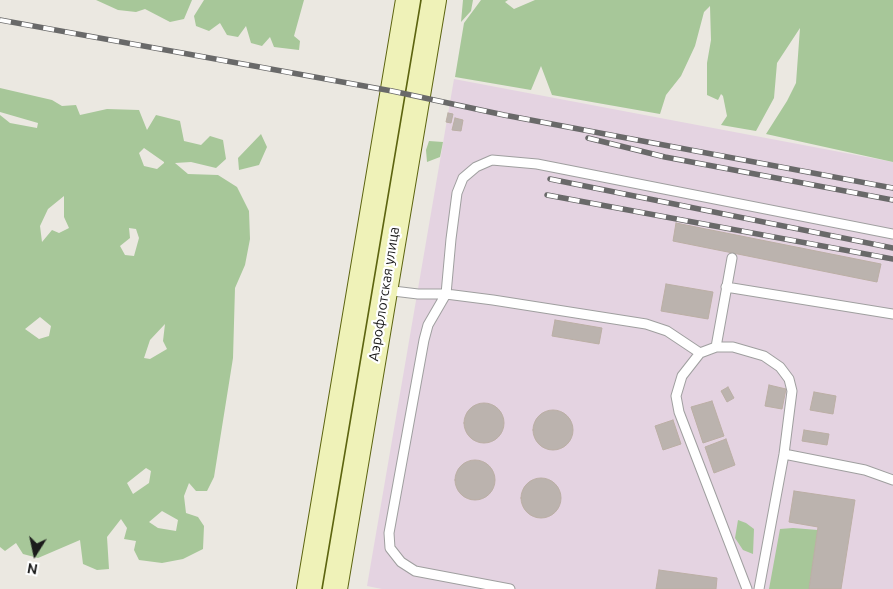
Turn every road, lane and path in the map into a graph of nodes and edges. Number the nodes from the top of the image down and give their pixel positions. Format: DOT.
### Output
graph roads {
  1 [pos="408,0"];
  2 [pos="434,0"];
  3 [pos="893,234"];
  4 [pos="732,258"];
  5 [pos="726,287"];
  6 [pos="385,290"];
  7 [pos="446,294"];
  8 [pos="893,314"];
  9 [pos="716,347"];
  10 [pos="700,353"];
  11 [pos="784,454"];
  12 [pos="893,480"];
  13 [pos="309,589"];
  14 [pos="335,589"];
  15 [pos="510,589"];
  16 [pos="747,589"];
  17 [pos="759,589"];
  1 -- 13 [label="main road, Аэрофлотская улица"];
  2 -- 6 [label="main road, Аэрофлотская улица"];
  3 -- 7 [label="lane"];
  4 -- 5 [label="lane"];
  5 -- 8 [label="lane"];
  5 -- 9 [label="lane"];
  6 -- 7 [label="lane"];
  6 -- 14 [label="main road, Аэрофлотская улица"];
  7 -- 10 [label="lane"];
  7 -- 15 [label="lane"];
  9 -- 10 [label="lane"];
  9 -- 11 [label="lane"];
  10 -- 16 [label="lane"];
  11 -- 12 [label="lane"];
  11 -- 17 [label="lane"];
}
